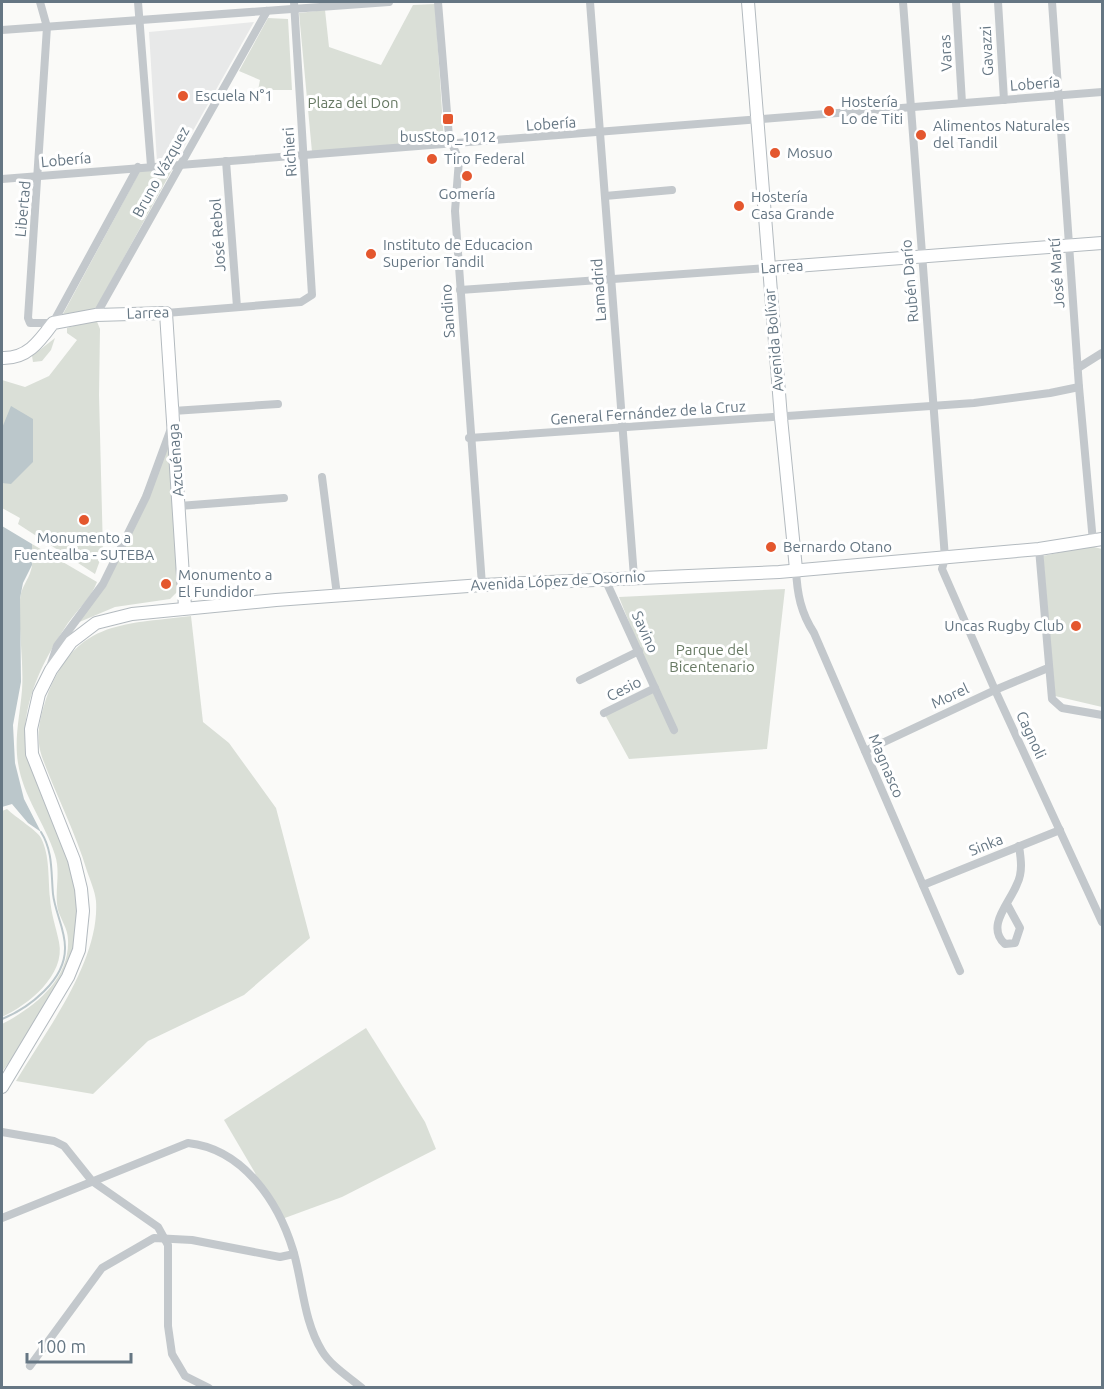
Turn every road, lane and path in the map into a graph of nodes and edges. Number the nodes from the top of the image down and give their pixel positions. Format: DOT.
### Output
graph roads {
  1 [pos="40,2"];
  2 [pos="138,2"];
  3 [pos="389,2"];
  4 [pos="438,2"];
  5 [pos="590,2"];
  6 [pos="748,2"];
  7 [pos="903,2"];
  8 [pos="956,2"];
  9 [pos="998,2"];
  10 [pos="1052,2"];
  11 [pos="294,5"];
  12 [pos="267,11"];
  13 [pos="139,21"];
  14 [pos="47,27"];
  15 [pos="2,30"];
  16 [pos="1102,92"];
  17 [pos="1058,96"];
  18 [pos="1004,100"];
  19 [pos="962,103"];
  20 [pos="910,107"];
  21 [pos="757,119"];
  22 [pos="600,133"];
  23 [pos="451,145"];
  24 [pos="304,155"];
  25 [pos="226,161"];
  26 [pos="181,163"];
  27 [pos="151,165"];
  28 [pos="138,167"];
  29 [pos="39,176"];
  30 [pos="2,178"];
  31 [pos="672,190"];
  32 [pos="605,196"];
  33 [pos="1102,243"];
  34 [pos="1069,245"];
  35 [pos="922,256"];
  36 [pos="769,268"];
  37 [pos="611,280"];
  38 [pos="460,290"];
  39 [pos="309,299"];
  40 [pos="237,307"];
  41 [pos="166,313"];
  42 [pos="96,315"];
  43 [pos="53,323"];
  44 [pos="1102,353"];
  45 [pos="2,358"];
  46 [pos="1078,368"];
  47 [pos="1079,387"];
  48 [pos="278,404"];
  49 [pos="934,405"];
  50 [pos="173,416"];
  51 [pos="781,418"];
  52 [pos="623,428"];
  53 [pos="470,438"];
  54 [pos="322,477"];
  55 [pos="285,498"];
  56 [pos="179,506"];
  57 [pos="1099,542"];
  58 [pos="1039,549"];
  59 [pos="945,558"];
  60 [pos="796,569"];
  61 [pos="633,577"];
  62 [pos="605,579"];
  63 [pos="482,585"];
  64 [pos="337,595"];
  65 [pos="185,607"];
  66 [pos="639,651"];
  67 [pos="1048,668"];
  68 [pos="47,676"];
  69 [pos="580,680"];
  70 [pos="655,688"];
  71 [pos="995,690"];
  72 [pos="604,713"];
  73 [pos="1102,715"];
  74 [pos="674,730"];
  75 [pos="865,751"];
  76 [pos="1060,830"];
  77 [pos="1019,846"];
  78 [pos="923,885"];
  79 [pos="1007,904"];
  80 [pos="1102,922"];
  81 [pos="960,971"];
  82 [pos="2,1087"];
  83 [pos="2,1132"];
  84 [pos="92,1181"];
  85 [pos="2,1218"];
  86 [pos="165,1238"];
  87 [pos="294,1254"];
  88 [pos="30,1366"];
  89 [pos="209,1388"];
  90 [pos="362,1388"];
  1 -- 14 [label="street, Libertad"];
  2 -- 13 [label="street"];
  3 -- 11 [label="street"];
  4 -- 23 [label="street, Sandino"];
  5 -- 22 [label="street, Lamadrid"];
  6 -- 21 [label="main road, Avenida Bolívar"];
  7 -- 20 [label="street, Rubén Darío"];
  8 -- 19 [label="street, Varas"];
  9 -- 18 [label="street, Gavazzi"];
  10 -- 17 [label="street, José Martí"];
  11 -- 12 [label="street"];
  11 -- 24 [label="street, Richieri"];
  12 -- 13 [label="street"];
  12 -- 26 [label="street, Bruno Vázquez"];
  13 -- 14 [label="street"];
  13 -- 27 [label="street"];
  14 -- 15 [label="street"];
  14 -- 29 [label="street, Libertad"];
  16 -- 17 [label="street, Lobería"];
  17 -- 18 [label="street, Lobería"];
  17 -- 34 [label="street, José Martí"];
  18 -- 19 [label="street, Lobería"];
  19 -- 20 [label="street, Lobería"];
  20 -- 21 [label="street, Lobería"];
  20 -- 35 [label="street, Rubén Darío"];
  21 -- 22 [label="street, Lobería"];
  21 -- 36 [label="main road, Avenida Bolívar"];
  22 -- 23 [label="street, Lobería"];
  22 -- 32 [label="street, Lamadrid"];
  23 -- 24 [label="street, Lobería"];
  23 -- 38 [label="street, Sandino"];
  24 -- 25 [label="street, Lobería"];
  24 -- 39 [label="street, Richieri"];
  25 -- 26 [label="street, Lobería"];
  25 -- 40 [label="street, José Rebol"];
  26 -- 27 [label="street, Lobería"];
  26 -- 42 [label="street, Bruno Vázquez"];
  27 -- 28 [label="street, Lobería"];
  28 -- 29 [label="street, Lobería"];
  28 -- 43 [label="street, Bruno Vázquez"];
  29 -- 30 [label="street, Lobería"];
  29 -- 43 [label="street, Libertad"];
  31 -- 32 [label="street"];
  32 -- 37 [label="street, Lamadrid"];
  33 -- 34 [label="main road, Larrea"];
  34 -- 35 [label="main road, Larrea"];
  34 -- 46 [label="street, José Martí"];
  35 -- 36 [label="main road, Larrea"];
  35 -- 49 [label="street, Rubén Darío"];
  36 -- 37 [label="street, Larrea"];
  36 -- 51 [label="main road, Avenida Bolívar"];
  37 -- 38 [label="street, Larrea"];
  37 -- 52 [label="street, Lamadrid"];
  38 -- 53 [label="street, Sandino"];
  39 -- 40 [label="street, Larrea"];
  40 -- 41 [label="street, Larrea"];
  41 -- 42 [label="main road, Larrea"];
  41 -- 50 [label="main road, Azcuénaga"];
  42 -- 43 [label="main road, Larrea"];
  43 -- 45 [label="main road"];
  44 -- 46 [label="street"];
  46 -- 47 [label="street, José Martí"];
  47 -- 49 [label="street, General Fernández de la Cruz"];
  47 -- 57 [label="street, José Martí"];
  48 -- 50 [label="street"];
  49 -- 51 [label="street, General Fernández de la Cruz"];
  49 -- 59 [label="street, Rubén Darío"];
  50 -- 56 [label="main road, Azcuénaga"];
  50 -- 68 [label="street"];
  51 -- 52 [label="street, General Fernández de la Cruz"];
  51 -- 60 [label="main road, Avenida Bolívar"];
  52 -- 53 [label="street, General Fernández de la Cruz"];
  52 -- 61 [label="street, Lamadrid"];
  53 -- 63 [label="street, Sandino"];
  54 -- 64 [label="street"];
  55 -- 56 [label="street"];
  56 -- 65 [label="main road, Azcuénaga"];
  57 -- 58 [label="main road, Avenida López de Osornio"];
  58 -- 59 [label="main road, Avenida López de Osornio"];
  58 -- 67 [label="street"];
  59 -- 60 [label="main road, Avenida López de Osornio"];
  59 -- 71 [label="street, Cagnoli"];
  60 -- 61 [label="main road, Avenida López de Osornio"];
  60 -- 75 [label="street, Magnasco"];
  61 -- 62 [label="main road, Avenida López de Osornio"];
  62 -- 63 [label="main road, Avenida López de Osornio"];
  62 -- 66 [label="street, Savino"];
  63 -- 64 [label="main road, Avenida López de Osornio"];
  64 -- 65 [label="main road, Avenida López de Osornio"];
  65 -- 68 [label="main road, Avenida López de Osornio"];
  66 -- 69 [label="street"];
  66 -- 70 [label="street, Savino"];
  67 -- 71 [label="street, Morel"];
  67 -- 73 [label="street"];
  68 -- 82 [label="main road, Avenida López de Osornio"];
  70 -- 72 [label="street, Cesio"];
  70 -- 74 [label="street, Savino"];
  71 -- 75 [label="street, Morel"];
  71 -- 76 [label="street, Cagnoli"];
  75 -- 78 [label="street, Magnasco"];
  76 -- 77 [label="street, Sinka"];
  76 -- 80 [label="street, Cagnoli"];
  77 -- 78 [label="street, Sinka"];
  77 -- 79 [label="street"];
  78 -- 81 [label="street, Magnasco"];
  83 -- 84 [label="street"];
  84 -- 85 [label="street"];
  84 -- 86 [label="street"];
  84 -- 87 [label="street"];
  86 -- 87 [label="street"];
  86 -- 88 [label="street"];
  86 -- 89 [label="street"];
  87 -- 90 [label="street"];
}
